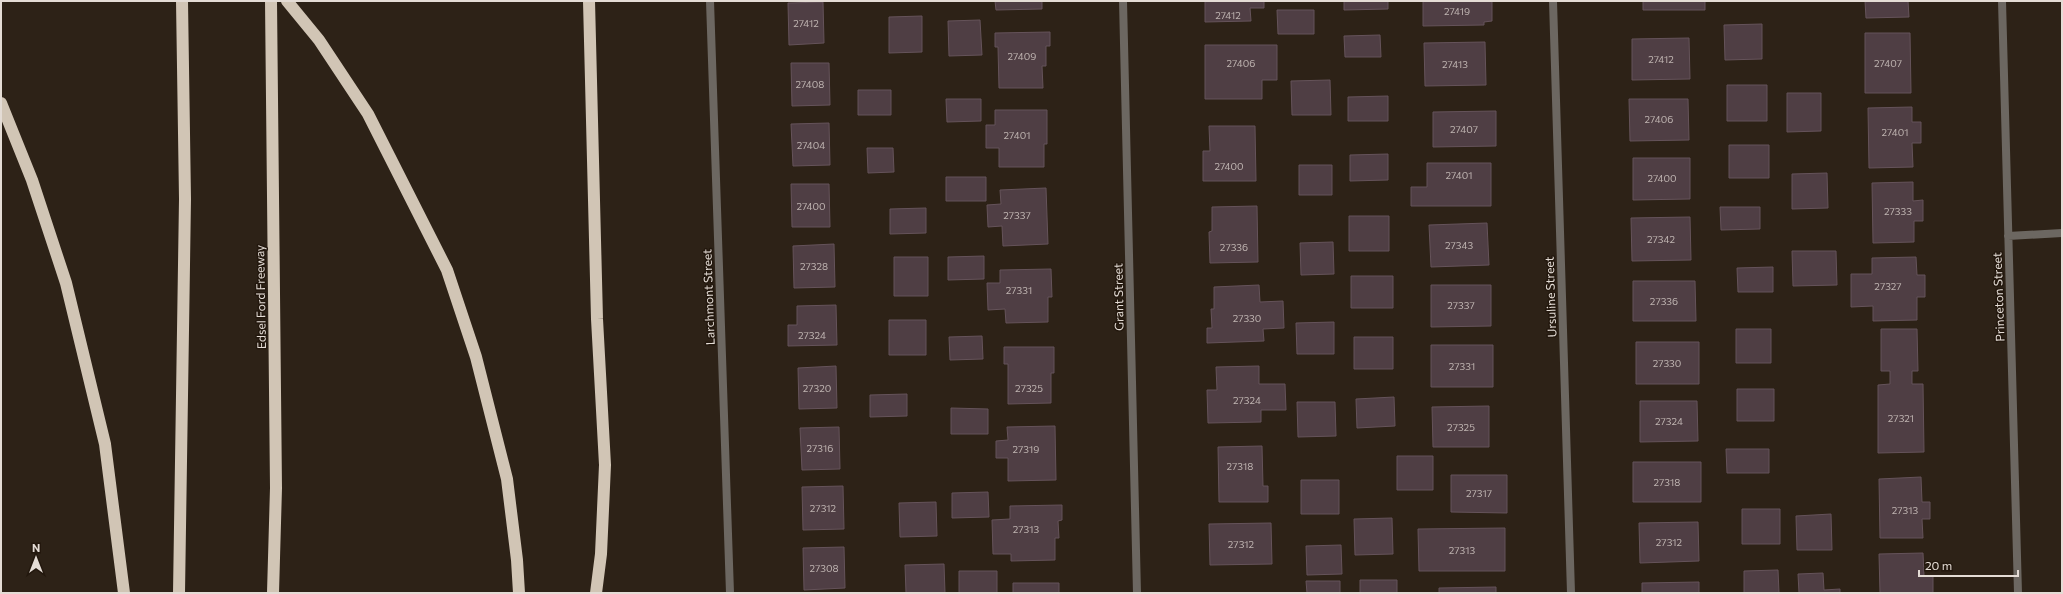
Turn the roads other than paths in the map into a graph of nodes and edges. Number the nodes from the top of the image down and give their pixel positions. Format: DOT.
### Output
graph roads {
  1 [pos="182,1"];
  2 [pos="271,1"];
  3 [pos="287,1"];
  4 [pos="589,1"];
  5 [pos="710,1"];
  6 [pos="1123,1"];
  7 [pos="1553,1"];
  8 [pos="2002,1"];
  9 [pos="1,103"];
  10 [pos="2062,233"];
  11 [pos="2008,236"];
  12 [pos="124,593"];
  13 [pos="179,593"];
  14 [pos="273,593"];
  15 [pos="519,593"];
  16 [pos="596,593"];
  17 [pos="730,593"];
  18 [pos="1137,593"];
  19 [pos="1570,593"];
  20 [pos="2018,593"];
  1 -- 13 [label="highway"];
  2 -- 14 [label="highway, Edsel Ford Freeway"];
  3 -- 15 [label="highway"];
  4 -- 16 [label="highway"];
  5 -- 17 [label="street, Larchmont Street"];
  6 -- 18 [label="street, Grant Street"];
  7 -- 19 [label="street, Ursuline Street"];
  8 -- 11 [label="street, Princeton Street"];
  9 -- 12 [label="highway"];
  10 -- 11 [label="street"];
  11 -- 20 [label="street, Princeton Street"];
}
